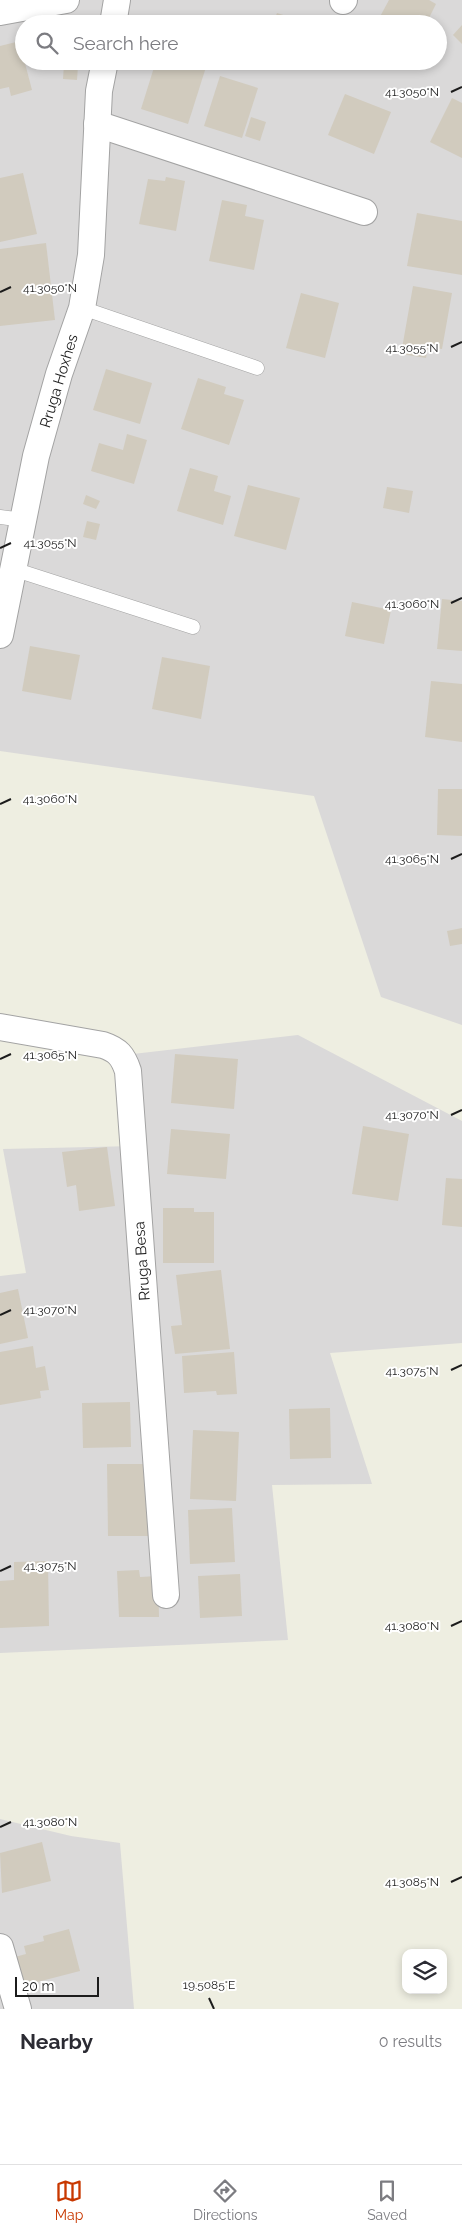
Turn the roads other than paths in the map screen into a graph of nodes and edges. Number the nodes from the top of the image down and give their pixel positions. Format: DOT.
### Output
graph roads {
  1 [pos="66,0"];
  2 [pos="117,0"];
  3 [pos="0,12"];
  4 [pos="114,15"];
  5 [pos="103,70"];
  6 [pos="97,124"];
  7 [pos="364,212"];
  8 [pos="82,308"];
  9 [pos="257,368"];
  10 [pos="12,519"];
  11 [pos="13,569"];
  12 [pos="193,627"];
  13 [pos="0,635"];
  14 [pos="0,1027"];
  15 [pos="166,1594"];
  16 [pos="0,1947"];
  17 [pos="18,2009"];
  1 -- 3 [label="street"];
  2 -- 4 [label="street"];
  5 -- 6 [label="street, Rruga Hoxhes"];
  6 -- 7 [label="street"];
  6 -- 8 [label="street, Rruga Hoxhes"];
  8 -- 9 [label="lane"];
  8 -- 10 [label="street, Rruga Hoxhes"];
  10 -- 11 [label="street, Rruga Hoxhes"];
  11 -- 12 [label="lane"];
  11 -- 13 [label="street, Rruga Hoxhes"];
  14 -- 15 [label="street, Rruga Besa"];
  16 -- 17 [label="street"];
}
